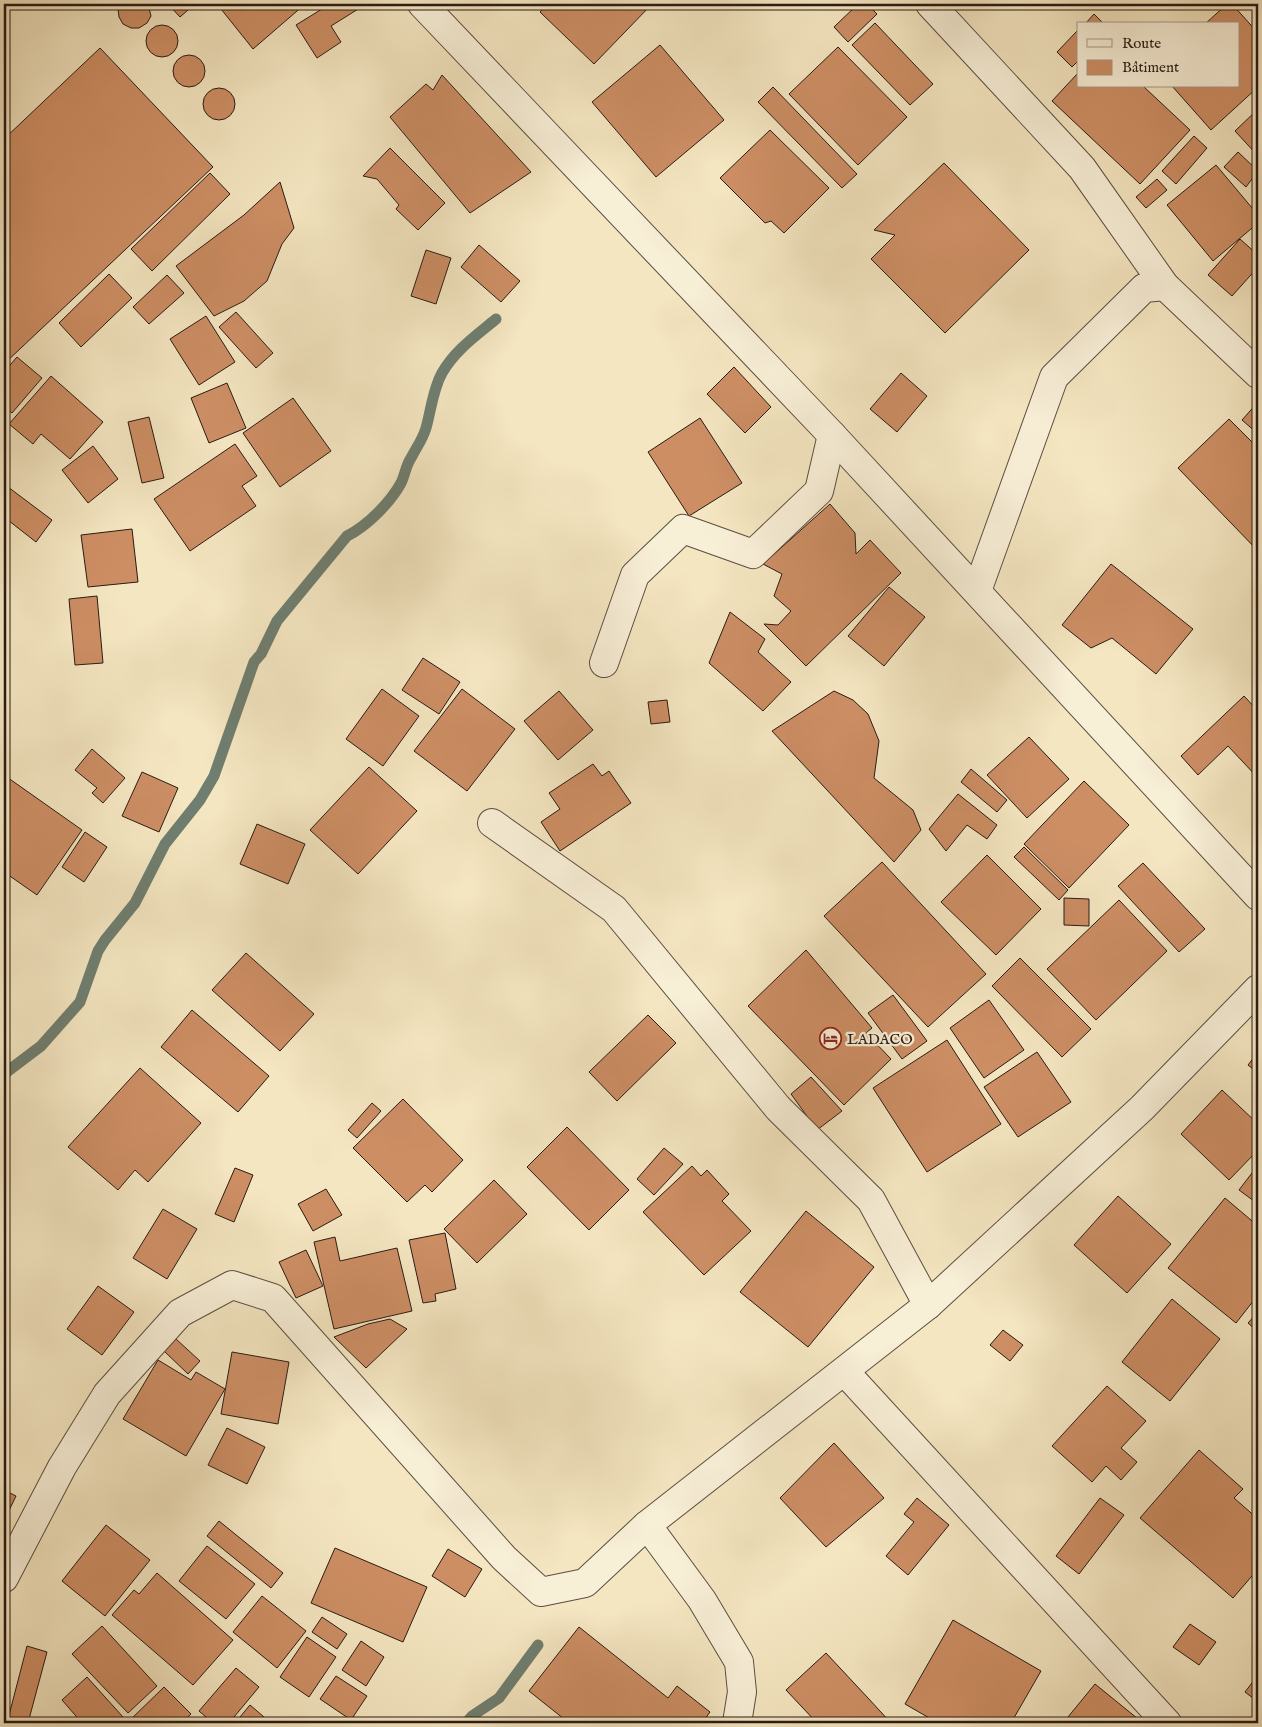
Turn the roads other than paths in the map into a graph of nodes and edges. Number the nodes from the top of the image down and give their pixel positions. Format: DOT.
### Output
graph roads {
  1 [pos="422,4"];
  2 [pos="930,4"];
  3 [pos="1165,286"];
  4 [pos="1254,363"];
  5 [pos="832,435"];
  6 [pos="977,591"];
  7 [pos="604,663"];
  8 [pos="492,823"];
  9 [pos="1258,896"];
  10 [pos="1258,989"];
  11 [pos="928,1305"];
  12 [pos="845,1372"];
  13 [pos="647,1525"];
  14 [pos="4,1578"];
  15 [pos="737,1723"];
  16 [pos="1168,1723"];
  1 -- 5 [label="street"];
  2 -- 3 [label="street"];
  3 -- 4 [label="street"];
  3 -- 6 [label="street"];
  5 -- 6 [label="street"];
  5 -- 7 [label="street"];
  6 -- 9 [label="street"];
  8 -- 11 [label="street"];
  10 -- 11 [label="street"];
  11 -- 12 [label="street"];
  12 -- 13 [label="street"];
  12 -- 16 [label="street"];
  13 -- 14 [label="street"];
  13 -- 15 [label="street"];
}
